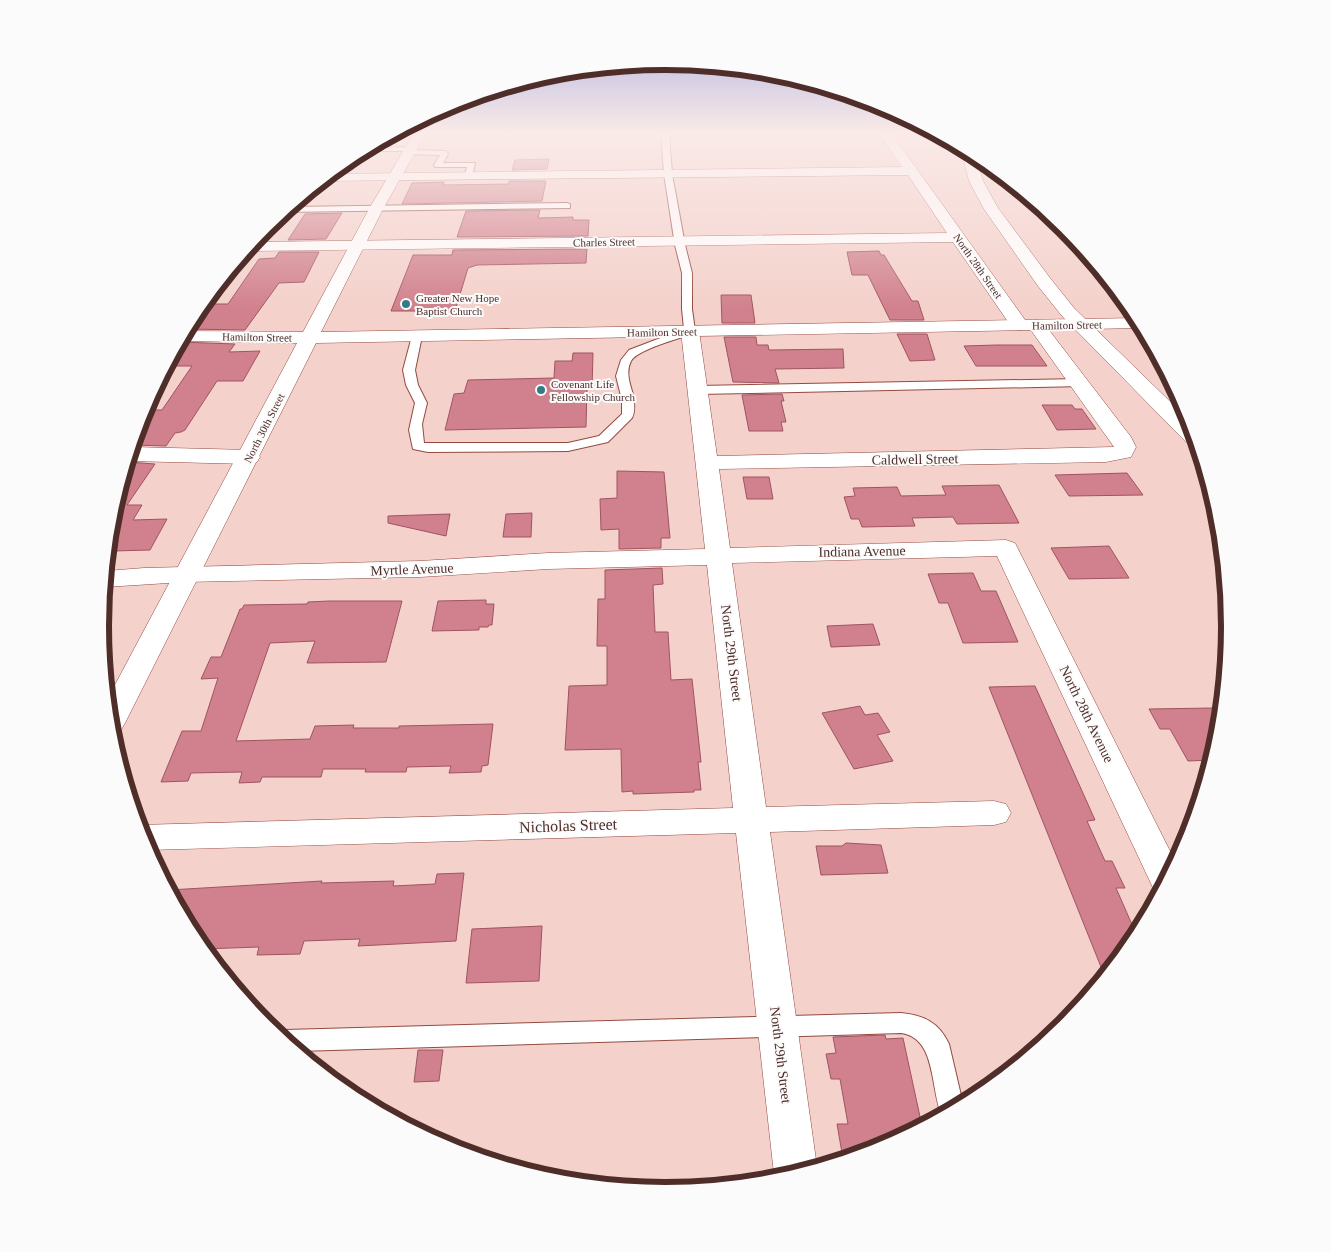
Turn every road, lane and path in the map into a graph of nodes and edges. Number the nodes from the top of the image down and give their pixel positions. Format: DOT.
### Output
graph roads {
  1 [pos="385,191"];
  2 [pos="671,191"];
  3 [pos="925,191"];
  4 [pos="981,191"];
  5 [pos="567,206"];
  6 [pos="376,209"];
  7 [pos="297,210"];
  8 [pos="957,237"];
  9 [pos="680,241"];
  10 [pos="358,245"];
  11 [pos="259,247"];
  12 [pos="1132,323"];
  13 [pos="1082,324"];
  14 [pos="1028,325"];
  15 [pos="690,331"];
  16 [pos="191,336"];
  17 [pos="418,336"];
  18 [pos="310,338"];
  19 [pos="1079,383"];
  20 [pos="698,390"];
  21 [pos="1185,427"];
  22 [pos="428,448"];
  23 [pos="1123,452"];
  24 [pos="137,454"];
  25 [pos="249,457"];
  26 [pos="707,463"];
  27 [pos="1006,548"];
  28 [pos="719,557"];
  29 [pos="188,574"];
  30 [pos="112,579"];
  31 [pos="116,712"];
  32 [pos="994,813"];
  33 [pos="752,820"];
  34 [pos="151,837"];
  35 [pos="1164,873"];
  36 [pos="778,1025"];
  37 [pos="295,1041"];
  38 [pos="951,1104"];
  39 [pos="795,1166"];
  1 -- 6 [label="main road, North 30th Street"];
  2 -- 9 [label="lane, North 29th Street"];
  3 -- 8 [label="main road, North 28th Street"];
  4 -- 13 [label="main road"];
  5 -- 6 [label="lane"];
  6 -- 7 [label="lane"];
  6 -- 10 [label="main road, North 30th Street"];
  8 -- 9 [label="main road, Charles Street"];
  8 -- 14 [label="main road, North 28th Street"];
  9 -- 10 [label="main road, Charles Street"];
  9 -- 15 [label="lane, North 29th Street"];
  10 -- 11 [label="main road, Charles Street"];
  10 -- 18 [label="main road, North 30th Street"];
  12 -- 13 [label="main road, Hamilton Street"];
  13 -- 14 [label="main road, Hamilton Street"];
  13 -- 21 [label="main road"];
  14 -- 15 [label="main road, Hamilton Street"];
  14 -- 19 [label="main road, North 28th Street"];
  15 -- 17 [label="main road, Hamilton Street"];
  15 -- 20 [label="main road, North 29th Street"];
  15 -- 22 [label="lane"];
  16 -- 18 [label="main road, Hamilton Street"];
  17 -- 18 [label="main road, Hamilton Street"];
  17 -- 22 [label="lane"];
  18 -- 25 [label="main road, North 30th Street"];
  19 -- 20 [label="lane"];
  19 -- 23 [label="main road, North 28th Street"];
  20 -- 26 [label="main road, North 29th Street"];
  23 -- 26 [label="main road, Caldwell Street"];
  24 -- 25 [label="main road"];
  25 -- 29 [label="main road, North 30th Street"];
  26 -- 28 [label="main road, North 29th Street"];
  27 -- 28 [label="main road, Indiana Avenue"];
  27 -- 35 [label="main road, North 28th Avenue"];
  28 -- 29 [label="main road, Myrtle Avenue"];
  28 -- 33 [label="main road, North 29th Street"];
  29 -- 30 [label="main road, Myrtle Avenue"];
  29 -- 31 [label="main road, North 30th Street"];
  32 -- 33 [label="main road, Nicholas Street"];
  33 -- 34 [label="main road, Nicholas Street"];
  33 -- 36 [label="main road, North 29th Street"];
  36 -- 37 [label="lane"];
  36 -- 38 [label="lane"];
  36 -- 39 [label="main road, North 29th Street"];
}
